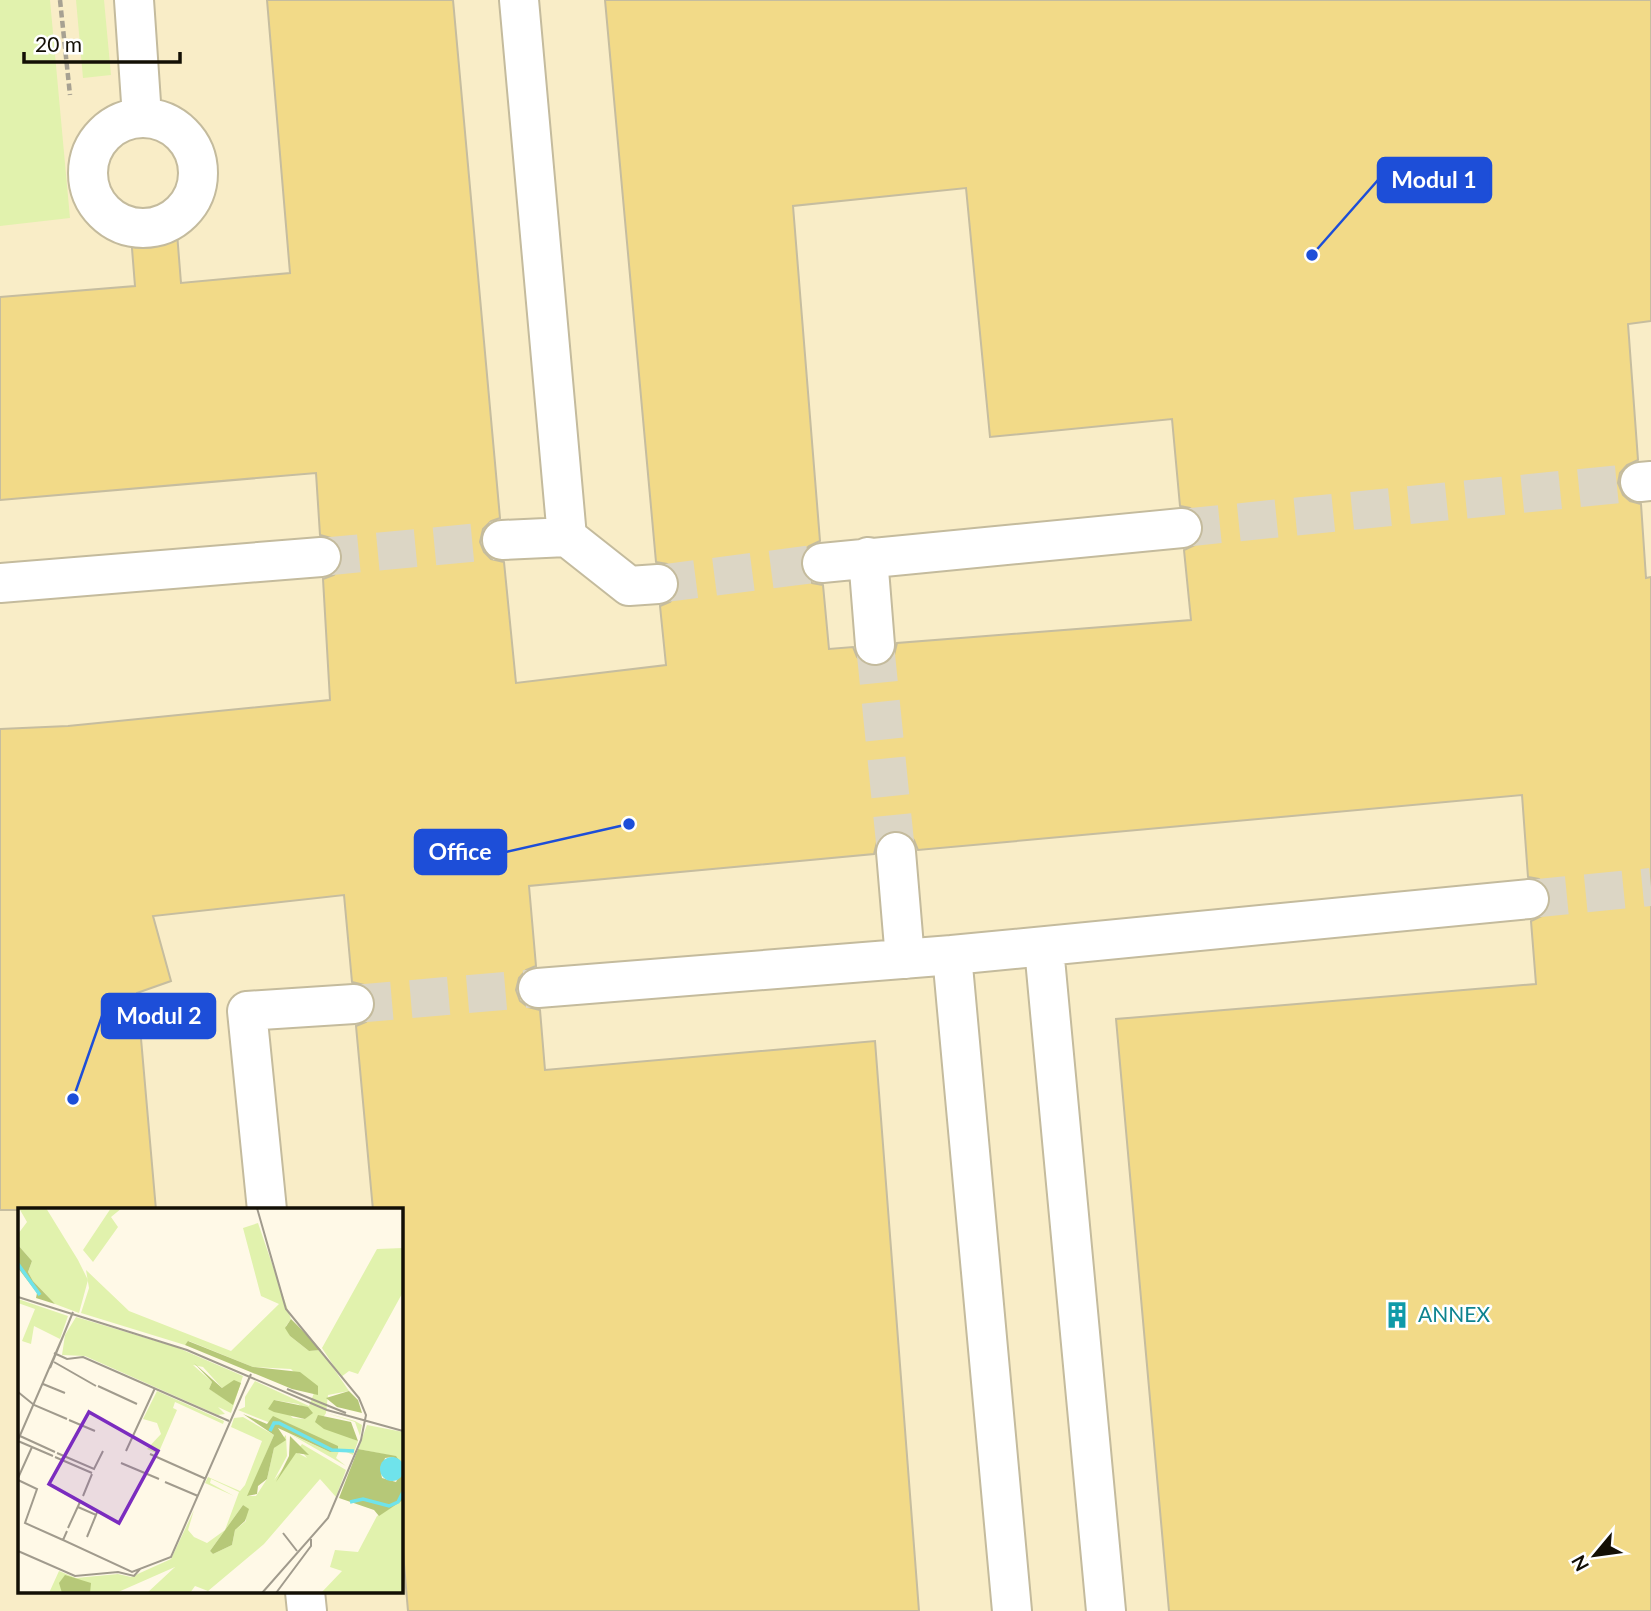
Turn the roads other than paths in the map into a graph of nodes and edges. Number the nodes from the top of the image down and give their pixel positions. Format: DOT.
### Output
graph roads {
  1 [pos="134,0"];
  2 [pos="519,0"];
  3 [pos="142,117"];
  4 [pos="1182,528"];
  5 [pos="567,537"];
  6 [pos="502,540"];
  7 [pos="321,557"];
  8 [pos="868,557"];
  9 [pos="822,564"];
  10 [pos="0,583"];
  11 [pos="658,584"];
  12 [pos="875,645"];
  13 [pos="896,852"];
  14 [pos="1529,899"];
  15 [pos="1044,948"];
  16 [pos="952,955"];
  17 [pos="905,959"];
  18 [pos="538,988"];
  19 [pos="354,1004"];
  20 [pos="267,1208"];
  21 [pos="1012,1611"];
  22 [pos="1106,1611"];
  1 -- 3 [label="lane"];
  2 -- 5 [label="lane"];
  4 -- 8 [label="lane"];
  5 -- 6 [label="lane"];
  5 -- 11 [label="lane"];
  7 -- 10 [label="lane"];
  8 -- 9 [label="lane"];
  8 -- 12 [label="lane"];
  13 -- 17 [label="lane"];
  14 -- 15 [label="lane"];
  15 -- 16 [label="lane"];
  15 -- 22 [label="lane"];
  16 -- 17 [label="lane"];
  16 -- 21 [label="lane"];
  17 -- 18 [label="lane"];
  19 -- 20 [label="lane"];
}
